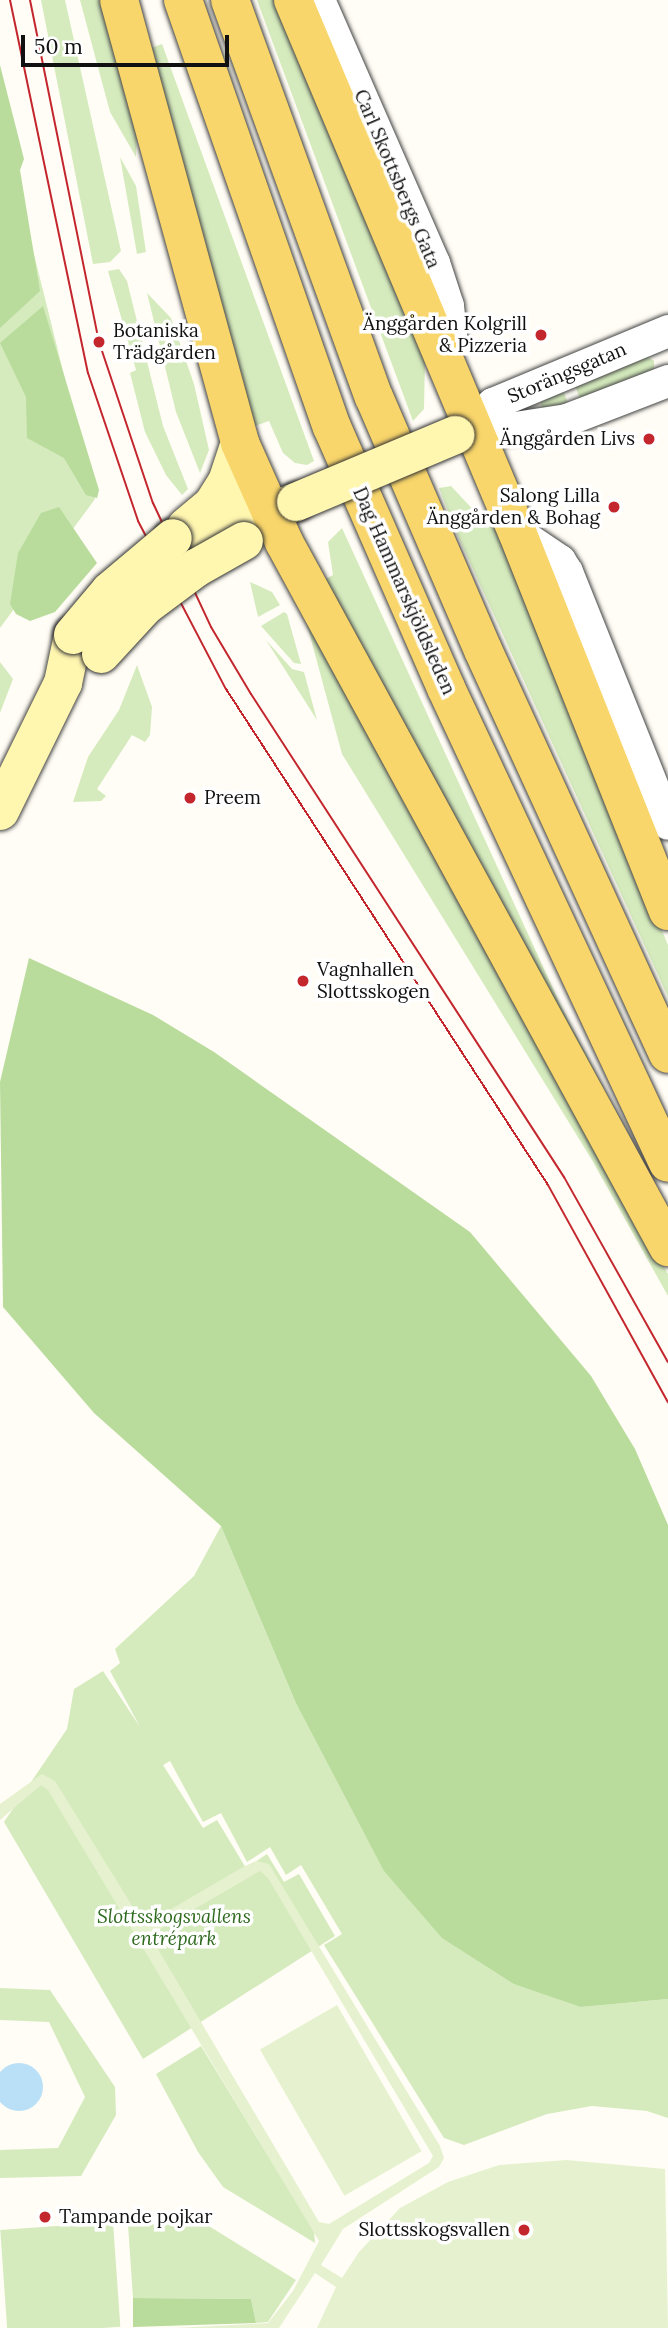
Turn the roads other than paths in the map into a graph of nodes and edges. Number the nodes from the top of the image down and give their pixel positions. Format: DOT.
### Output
graph roads {
  1 [pos="119,0"];
  2 [pos="183,0"];
  3 [pos="230,0"];
  4 [pos="293,0"];
  5 [pos="319,0"];
  6 [pos="667,335"];
  7 [pos="443,364"];
  8 [pos="668,381"];
  9 [pos="464,432"];
  10 [pos="240,443"];
  11 [pos="283,506"];
  12 [pos="227,521"];
  13 [pos="517,532"];
  14 [pos="87,644"];
  15 [pos="0,811"];
  16 [pos="668,824"];
  17 [pos="668,911"];
  18 [pos="668,1054"];
  19 [pos="668,1163"];
  20 [pos="668,1247"];
  1 -- 10 [label="main road"];
  2 -- 19 [label="main road, Dag Hammarskjöldsleden"];
  3 -- 18 [label="main road"];
  4 -- 7 [label="main road"];
  5 -- 7 [label="street, Carl Skottsbergs Gata"];
  6 -- 9 [label="street, Storängsgatan"];
  7 -- 9 [label="main road"];
  8 -- 9 [label="street, Storängsgatan"];
  9 -- 11 [label="main road, bridge"];
  9 -- 13 [label="main road"];
  10 -- 11 [label="main road"];
  10 -- 12 [label="main road"];
  11 -- 12 [label="main road"];
  11 -- 20 [label="main road"];
  12 -- 14 [label="main road, bridge"];
  12 -- 14 [label="main road, bridge"];
  13 -- 16 [label="street"];
  13 -- 17 [label="main road"];
  14 -- 15 [label="main road"];
}
